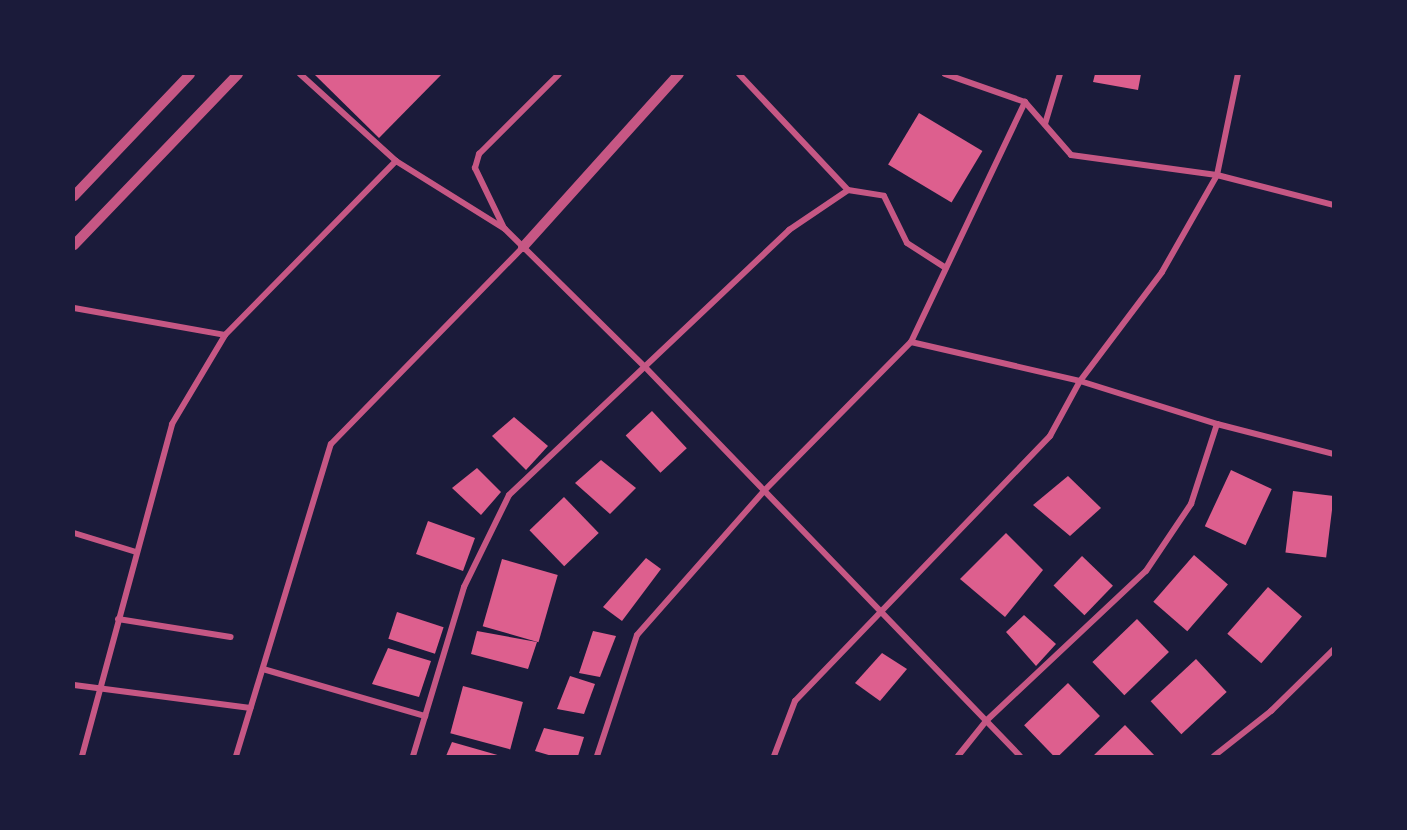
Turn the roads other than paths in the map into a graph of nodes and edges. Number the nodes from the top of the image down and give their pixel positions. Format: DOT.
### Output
graph roads {
  1 [pos="190,74"];
  2 [pos="238,74"];
  3 [pos="300,74"];
  4 [pos="559,74"];
  5 [pos="679,74"];
  6 [pos="739,74"];
  7 [pos="945,74"];
  8 [pos="1060,74"];
  9 [pos="1238,74"];
  10 [pos="1025,102"];
  11 [pos="1045,124"];
  12 [pos="396,161"];
  13 [pos="1217,175"];
  14 [pos="848,190"];
  15 [pos="74,196"];
  16 [pos="1334,205"];
  17 [pos="505,229"];
  18 [pos="74,245"];
  19 [pos="522,247"];
  20 [pos="946,268"];
  21 [pos="74,308"];
  22 [pos="225,335"];
  23 [pos="911,342"];
  24 [pos="645,367"];
  25 [pos="1080,381"];
  26 [pos="1217,424"];
  27 [pos="1334,454"];
  28 [pos="764,490"];
  29 [pos="74,533"];
  30 [pos="136,552"];
  31 [pos="880,611"];
  32 [pos="118,619"];
  33 [pos="231,637"];
  34 [pos="1334,649"];
  35 [pos="263,669"];
  36 [pos="74,685"];
  37 [pos="98,688"];
  38 [pos="251,708"];
  39 [pos="425,716"];
  40 [pos="986,721"];
  41 [pos="82,756"];
  42 [pos="236,756"];
  43 [pos="413,756"];
  44 [pos="597,756"];
  45 [pos="774,756"];
  46 [pos="958,756"];
  47 [pos="1020,756"];
  48 [pos="1214,756"];
  1 -- 15 [label="street"];
  2 -- 18 [label="street"];
  3 -- 12 [label="street"];
  4 -- 17 [label="street"];
  5 -- 19 [label="street"];
  6 -- 14 [label="street"];
  7 -- 10 [label="street"];
  8 -- 11 [label="street"];
  9 -- 13 [label="street"];
  10 -- 11 [label="street"];
  10 -- 20 [label="street"];
  11 -- 13 [label="street"];
  12 -- 17 [label="street"];
  12 -- 22 [label="street"];
  13 -- 16 [label="street"];
  13 -- 25 [label="street"];
  14 -- 20 [label="street"];
  14 -- 24 [label="street"];
  17 -- 19 [label="street"];
  19 -- 24 [label="street"];
  19 -- 35 [label="street"];
  20 -- 23 [label="street"];
  21 -- 22 [label="street"];
  22 -- 30 [label="street"];
  23 -- 25 [label="street"];
  23 -- 28 [label="street"];
  24 -- 28 [label="street"];
  24 -- 39 [label="street"];
  25 -- 26 [label="street"];
  25 -- 31 [label="street"];
  26 -- 27 [label="street"];
  26 -- 40 [label="street"];
  28 -- 31 [label="street"];
  28 -- 44 [label="street"];
  29 -- 30 [label="street"];
  30 -- 32 [label="street"];
  31 -- 40 [label="street"];
  31 -- 45 [label="street"];
  32 -- 33 [label="street"];
  32 -- 37 [label="street"];
  34 -- 48 [label="street"];
  35 -- 38 [label="street"];
  35 -- 39 [label="street"];
  36 -- 37 [label="street"];
  37 -- 38 [label="street"];
  37 -- 41 [label="street"];
  38 -- 42 [label="street"];
  39 -- 43 [label="street"];
  40 -- 46 [label="street"];
  40 -- 47 [label="street"];
}
